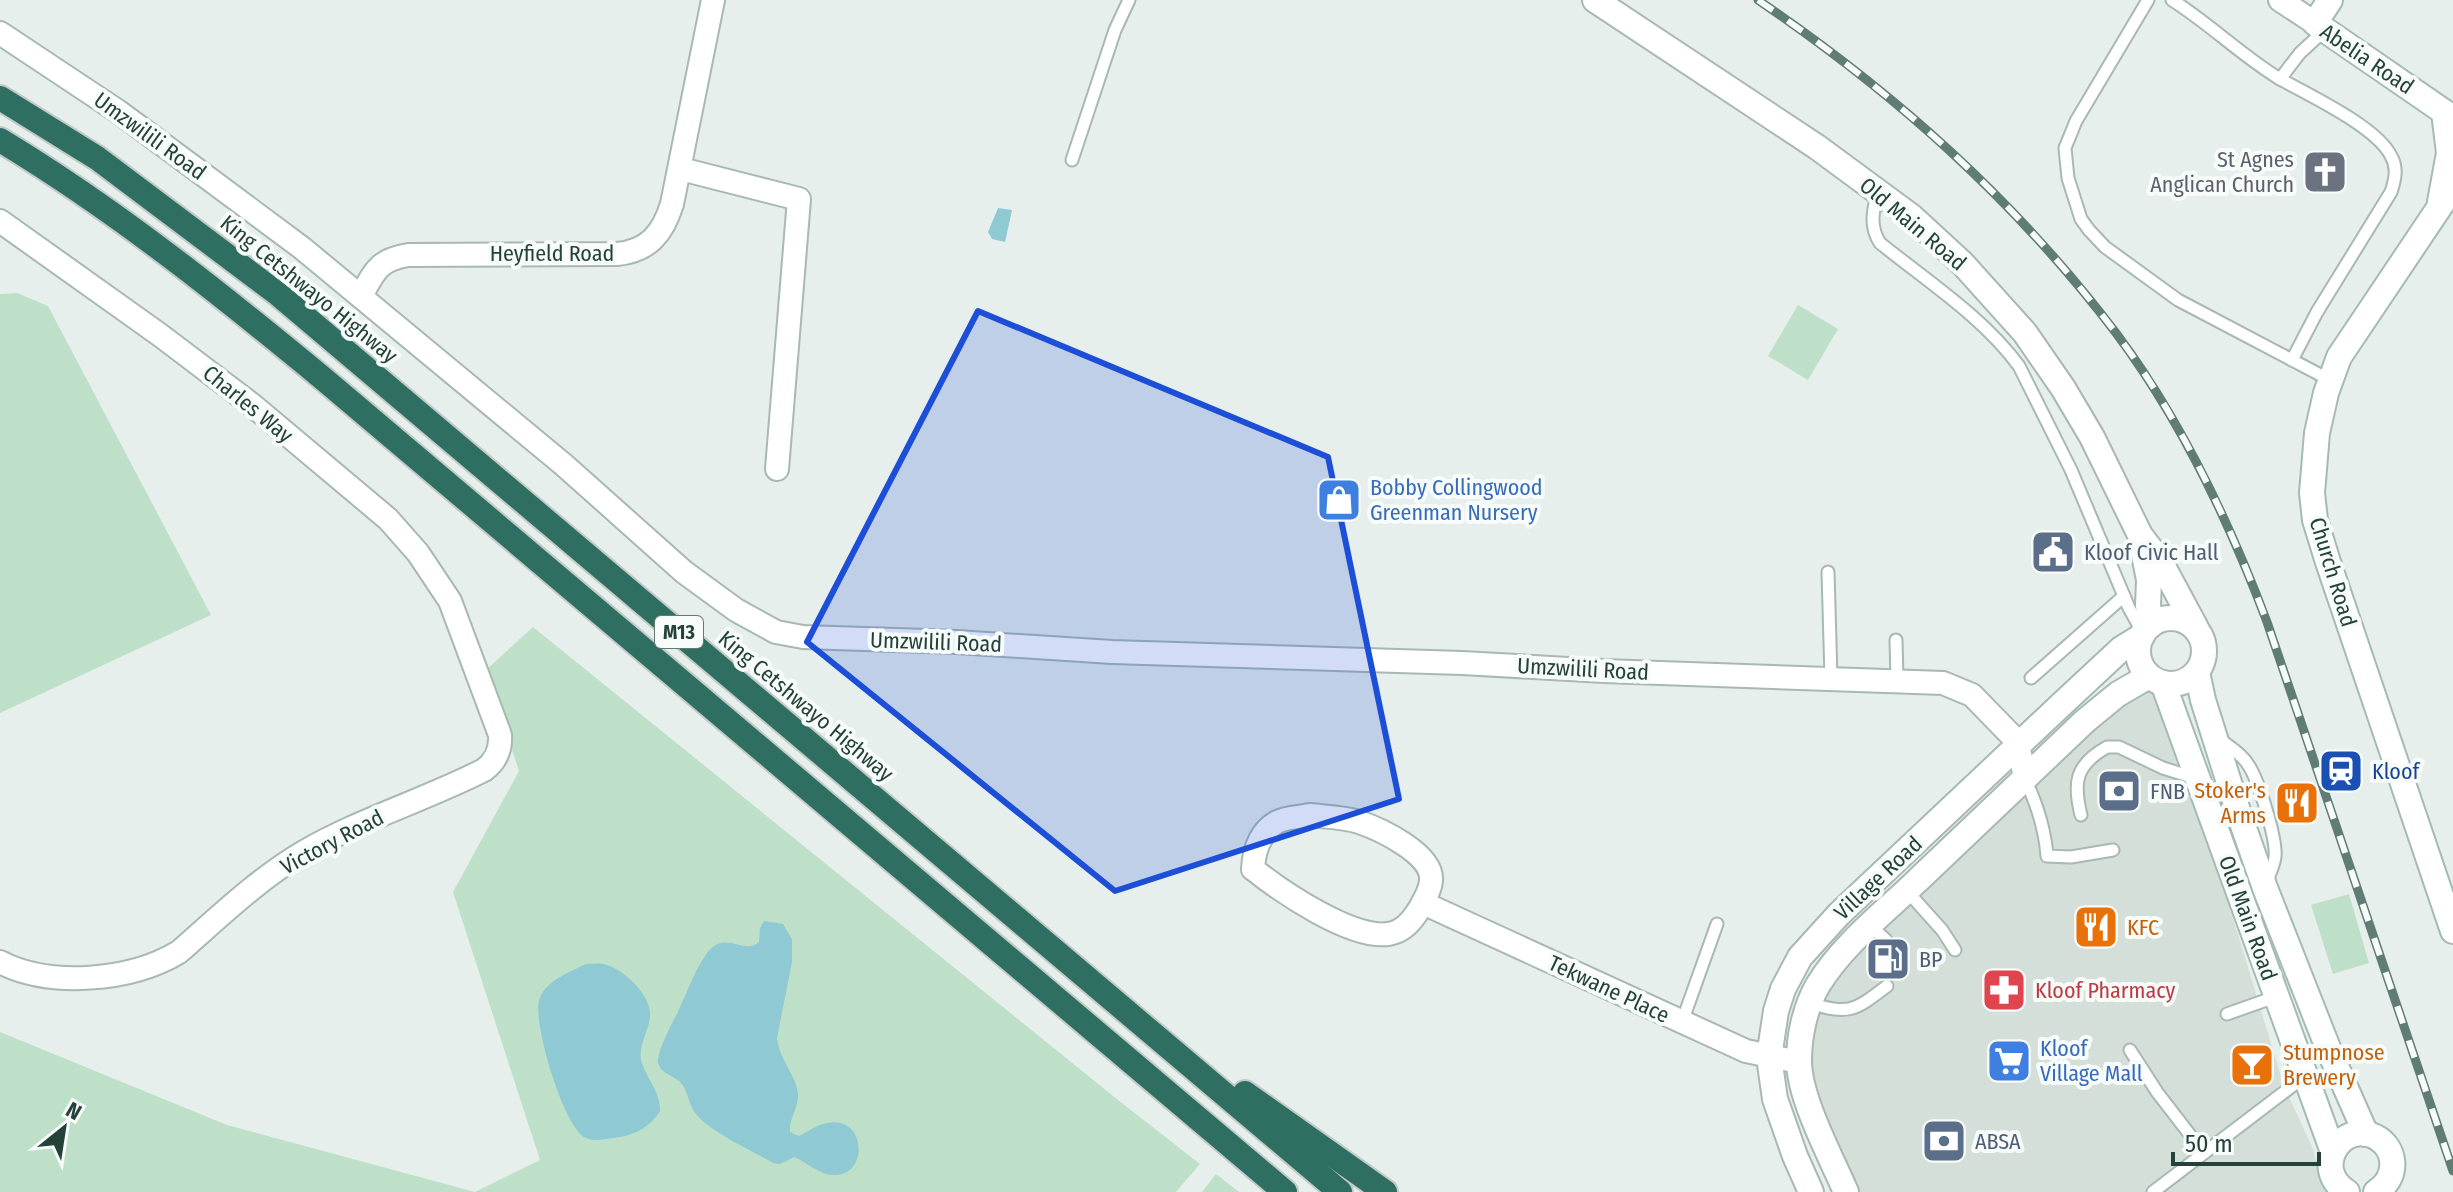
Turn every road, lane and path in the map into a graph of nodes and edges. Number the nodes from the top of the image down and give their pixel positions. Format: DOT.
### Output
graph roads {
  1 [pos="713,0"];
  2 [pos="1129,0"];
  3 [pos="1595,0"];
  4 [pos="2148,0"];
  5 [pos="2172,0"];
  6 [pos="2280,0"];
  7 [pos="2330,0"];
  8 [pos="2320,26"];
  9 [pos="0,33"];
  10 [pos="0,78"];
  11 [pos="2280,79"];
  12 [pos="0,98"];
  13 [pos="2448,115"];
  14 [pos="0,140"];
  15 [pos="97,158"];
  16 [pos="1072,160"];
  17 [pos="681,169"];
  18 [pos="2453,187"];
  19 [pos="1878,191"];
  20 [pos="2438,208"];
  21 [pos="0,221"];
  22 [pos="361,296"];
  23 [pos="2292,360"];
  24 [pos="2331,380"];
  25 [pos="777,469"];
  26 [pos="2140,535"];
  27 [pos="1828,572"];
  28 [pos="2124,596"];
  29 [pos="459,623"];
  30 [pos="2196,628"];
  31 [pos="2145,631"];
  32 [pos="1896,640"];
  33 [pos="2197,672"];
  34 [pos="1831,678"];
  35 [pos="2031,678"];
  36 [pos="2156,679"];
  37 [pos="1897,680"];
  38 [pos="2018,744"];
  39 [pos="2025,778"];
  40 [pos="2198,779"];
  41 [pos="2081,815"];
  42 [pos="2113,850"];
  43 [pos="1907,891"];
  44 [pos="1423,903"];
  45 [pos="1717,924"];
  46 [pos="2453,931"];
  47 [pos="1955,950"];
  48 [pos="0,962"];
  49 [pos="1887,986"];
  50 [pos="2275,997"];
  51 [pos="1112,1000"];
  52 [pos="1809,1003"];
  53 [pos="2227,1014"];
  54 [pos="1682,1022"];
  55 [pos="2130,1050"];
  56 [pos="1769,1057"];
  57 [pos="1799,1062"];
  58 [pos="2304,1077"];
  59 [pos="2366,1134"];
  60 [pos="2333,1152"];
  61 [pos="2204,1153"];
  62 [pos="2388,1186"];
  63 [pos="2343,1191"];
  64 [pos="1285,1192"];
  65 [pos="1340,1192"];
  66 [pos="1385,1192"];
  67 [pos="1811,1192"];
  68 [pos="1846,1192"];
  69 [pos="2153,1192"];
  1 -- 17 [label="street, Heyfield Road"];
  2 -- 16 [label="lane"];
  3 -- 19 [label="street, Old Main Road"];
  4 -- 23 [label="lane"];
  5 -- 11 [label="lane"];
  6 -- 8 [label="street, Abelia Road"];
  7 -- 8 [label="street"];
  8 -- 11 [label="lane"];
  8 -- 13 [label="street, Abelia Road"];
  9 -- 22 [label="street, Umzwilili Road"];
  10 -- 15 [label="highway"];
  11 -- 23 [label="lane"];
  12 -- 15 [label="highway, King Cetshwayo Highway / M13"];
  13 -- 20 [label="street"];
  14 -- 64 [label="highway, M13"];
  15 -- 51 [label="highway, King Cetshwayo Highway / M13"];
  17 -- 22 [label="street, Heyfield Road"];
  17 -- 25 [label="street"];
  18 -- 20 [label="street, Church Road"];
  19 -- 26 [label="street, Old Main Road"];
  19 -- 28 [label="lane"];
  20 -- 24 [label="street, Church Road"];
  21 -- 29 [label="street, Charles Way"];
  22 -- 34 [label="street, Umzwilili Road"];
  23 -- 24 [label="lane"];
  24 -- 46 [label="street, Church Road"];
  26 -- 30 [label="street, Old Main Road"];
  26 -- 31 [label="street, Old Main Road"];
  27 -- 34 [label="lane"];
  28 -- 31 [label="lane"];
  28 -- 35 [label="lane"];
  29 -- 48 [label="street, Victory Road"];
  30 -- 31 [label="street"];
  30 -- 33 [label="street"];
  31 -- 36 [label="street"];
  31 -- 38 [label="street, Village Road"];
  32 -- 37 [label="lane"];
  33 -- 36 [label="street"];
  33 -- 59 [label="street, Old Main Road"];
  34 -- 37 [label="street, Umzwilili Road"];
  36 -- 39 [label="street, Village Road"];
  36 -- 40 [label="street, Old Main Road"];
  37 -- 38 [label="street, Umzwilili Road"];
  38 -- 39 [label="street"];
  38 -- 56 [label="street, Village Road"];
  39 -- 42 [label="lane"];
  39 -- 43 [label="street, Village Road"];
  40 -- 41 [label="lane"];
  40 -- 50 [label="street, Old Main Road"];
  43 -- 47 [label="lane"];
  43 -- 52 [label="street, Village Road"];
  44 -- 44 [label="street"];
  44 -- 54 [label="street, Tekwane Place"];
  45 -- 54 [label="lane"];
  49 -- 52 [label="lane"];
  50 -- 53 [label="lane"];
  50 -- 58 [label="street, Old Main Road"];
  51 -- 65 [label="highway, King Cetshwayo Highway / M13"];
  51 -- 66 [label="highway"];
  52 -- 57 [label="street, Village Road"];
  54 -- 56 [label="street, Tekwane Place"];
  55 -- 61 [label="lane"];
  56 -- 57 [label="street, Tekwane Place"];
  56 -- 67 [label="street, Village Road"];
  57 -- 68 [label="street, Village Road"];
  58 -- 60 [label="street, Old Main Road"];
  58 -- 61 [label="lane"];
  59 -- 60 [label="street"];
  59 -- 62 [label="street"];
  60 -- 63 [label="street, Old Main Road"];
  61 -- 69 [label="lane"];
}
